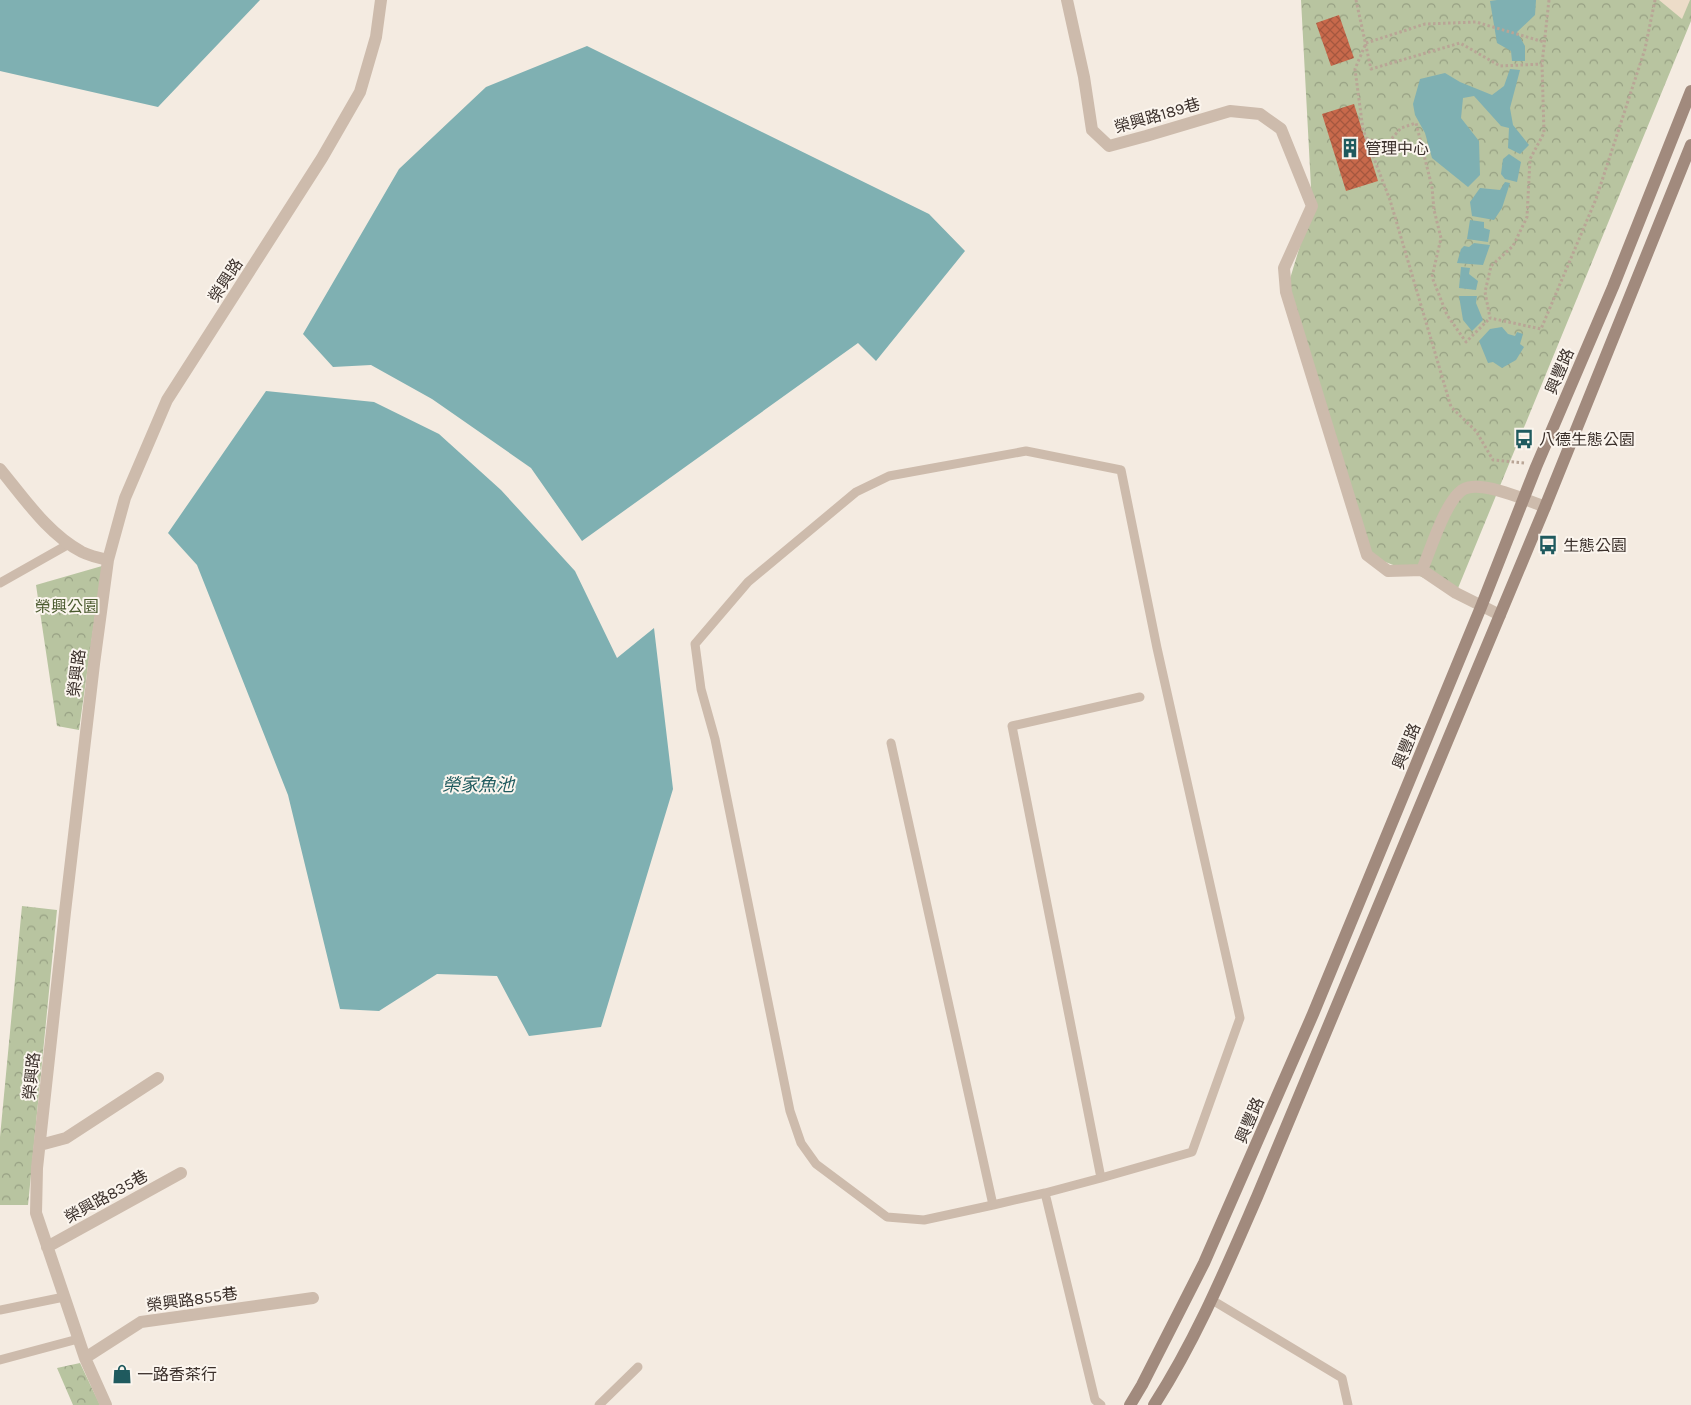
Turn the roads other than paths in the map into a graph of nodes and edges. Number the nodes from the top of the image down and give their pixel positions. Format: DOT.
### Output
graph roads {
  1 [pos="382,0"];
  2 [pos="1067,0"];
  3 [pos="1691,91"];
  4 [pos="1691,145"];
  5 [pos="1688,160"];
  6 [pos="0,469"];
  7 [pos="1523,499"];
  8 [pos="1545,507"];
  9 [pos="69,544"];
  10 [pos="108,560"];
  11 [pos="1422,570"];
  12 [pos="0,583"];
  13 [pos="1481,606"];
  14 [pos="1500,615"];
  15 [pos="1140,697"];
  16 [pos="891,743"];
  17 [pos="158,1078"];
  18 [pos="40,1145"];
  19 [pos="181,1173"];
  20 [pos="1101,1178"];
  21 [pos="1045,1193"];
  22 [pos="993,1205"];
  23 [pos="48,1247"];
  24 [pos="64,1297"];
  25 [pos="313,1298"];
  26 [pos="1212,1300"];
  27 [pos="0,1310"];
  28 [pos="78,1339"];
  29 [pos="84,1358"];
  30 [pos="0,1360"];
  31 [pos="638,1367"];
  32 [pos="106,1405"];
  33 [pos="599,1405"];
  34 [pos="1101,1405"];
  35 [pos="1130,1405"];
  36 [pos="1154,1405"];
  37 [pos="1348,1405"];
  1 -- 10 [label="street, 榮興路"];
  2 -- 11 [label="street, 榮興路189巷"];
  3 -- 7 [label="main road, 興豐路"];
  4 -- 5 [label="main road"];
  5 -- 8 [label="main road"];
  6 -- 9 [label="street"];
  7 -- 8 [label="street"];
  7 -- 11 [label="street"];
  7 -- 13 [label="main road, 興豐路"];
  8 -- 14 [label="main road"];
  9 -- 10 [label="street"];
  9 -- 12 [label="lane"];
  10 -- 18 [label="street, 榮興路"];
  11 -- 13 [label="street"];
  13 -- 14 [label="street"];
  13 -- 35 [label="main road, 興豐路"];
  14 -- 26 [label="main road"];
  15 -- 20 [label="lane"];
  16 -- 22 [label="lane"];
  17 -- 18 [label="street"];
  18 -- 23 [label="street, 榮興路"];
  19 -- 23 [label="street, 榮興路835巷"];
  20 -- 21 [label="lane"];
  20 -- 22 [label="lane"];
  21 -- 22 [label="lane"];
  21 -- 34 [label="lane"];
  23 -- 24 [label="street, 榮興路"];
  24 -- 27 [label="lane"];
  24 -- 28 [label="street, 榮興路"];
  25 -- 29 [label="street, 榮興路855巷"];
  26 -- 36 [label="main road"];
  26 -- 37 [label="lane"];
  28 -- 29 [label="street, 榮興路"];
  28 -- 30 [label="lane"];
  29 -- 32 [label="street, 榮興路"];
  31 -- 33 [label="lane"];
}
